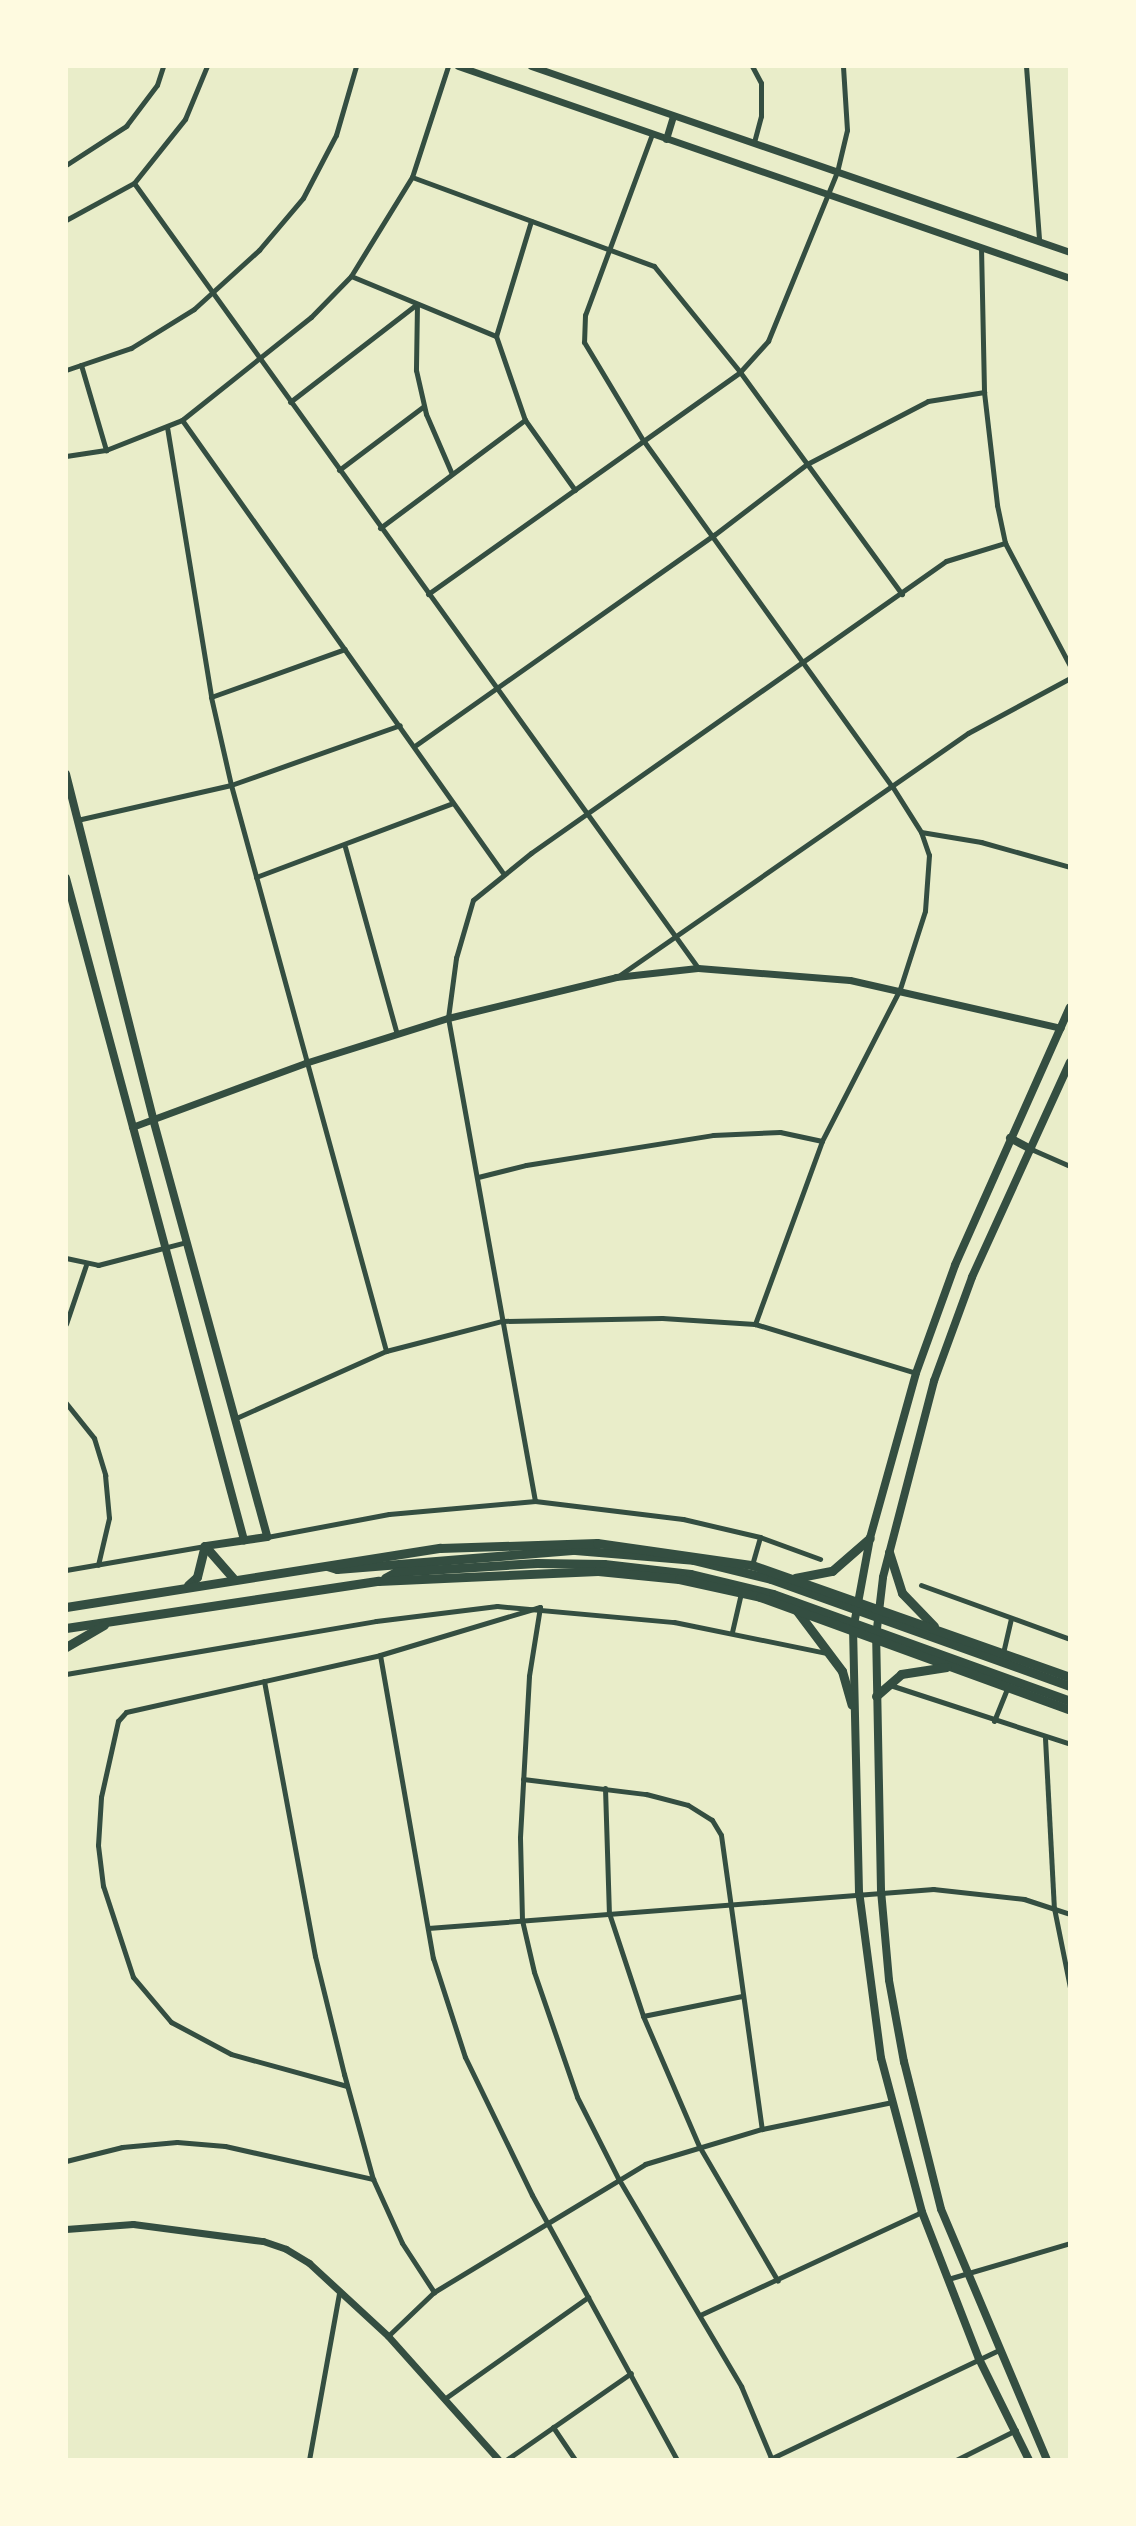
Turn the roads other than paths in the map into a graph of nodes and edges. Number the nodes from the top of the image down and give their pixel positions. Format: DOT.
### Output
graph roads {
  1 [pos="163,66"];
  2 [pos="207,66"];
  3 [pos="356,66"];
  4 [pos="448,66"];
  5 [pos="458,66"];
  6 [pos="531,66"];
  7 [pos="752,66"];
  8 [pos="843,66"];
  9 [pos="1026,66"];
  10 [pos="673,116"];
  11 [pos="652,134"];
  12 [pos="666,139"];
  13 [pos="754,143"];
  14 [pos="66,165"];
  15 [pos="837,172"];
  16 [pos="412,177"];
  17 [pos="134,183"];
  18 [pos="828,193"];
  19 [pos="66,220"];
  20 [pos="531,221"];
  21 [pos="1039,240"];
  22 [pos="981,247"];
  23 [pos="609,251"];
  24 [pos="1069,252"];
  25 [pos="351,276"];
  26 [pos="1069,278"];
  27 [pos="213,291"];
  28 [pos="417,304"];
  29 [pos="496,336"];
  30 [pos="262,361"];
  31 [pos="81,365"];
  32 [pos="66,370"];
  33 [pos="740,372"];
  34 [pos="984,392"];
  35 [pos="289,402"];
  36 [pos="424,406"];
  37 [pos="182,420"];
  38 [pos="525,420"];
  39 [pos="167,427"];
  40 [pos="643,440"];
  41 [pos="106,450"];
  42 [pos="66,456"];
  43 [pos="807,464"];
  44 [pos="339,470"];
  45 [pos="452,474"];
  46 [pos="575,490"];
  47 [pos="380,528"];
  48 [pos="715,535"];
  49 [pos="1005,543"];
  50 [pos="428,594"];
  51 [pos="902,594"];
  52 [pos="345,649"];
  53 [pos="806,663"];
  54 [pos="1069,666"];
  55 [pos="1069,678"];
  56 [pos="498,690"];
  57 [pos="211,697"];
  58 [pos="400,725"];
  59 [pos="416,745"];
  60 [pos="66,774"];
  61 [pos="231,785"];
  62 [pos="892,786"];
  63 [pos="453,803"];
  64 [pos="587,815"];
  65 [pos="77,820"];
  66 [pos="921,832"];
  67 [pos="345,847"];
  68 [pos="1069,867"];
  69 [pos="503,873"];
  70 [pos="256,877"];
  71 [pos="66,878"];
  72 [pos="674,939"];
  73 [pos="698,968"];
  74 [pos="616,977"];
  75 [pos="900,989"];
  76 [pos="1069,1007"];
  77 [pos="448,1018"];
  78 [pos="1061,1028"];
  79 [pos="397,1034"];
  80 [pos="1069,1062"];
  81 [pos="305,1063"];
  82 [pos="153,1119"];
  83 [pos="132,1127"];
  84 [pos="1010,1138"];
  85 [pos="822,1142"];
  86 [pos="1031,1149"];
  87 [pos="1069,1166"];
  88 [pos="478,1178"];
  89 [pos="186,1242"];
  90 [pos="164,1248"];
  91 [pos="66,1258"];
  92 [pos="86,1265"];
  93 [pos="502,1321"];
  94 [pos="66,1324"];
  95 [pos="755,1324"];
  96 [pos="386,1351"];
  97 [pos="916,1373"];
  98 [pos="66,1403"];
  99 [pos="233,1419"];
  100 [pos="535,1501"];
  101 [pos="267,1537"];
  102 [pos="760,1537"];
  103 [pos="870,1538"];
  104 [pos="244,1540"];
  105 [pos="205,1546"];
  106 [pos="889,1552"];
  107 [pos="820,1559"];
  108 [pos="322,1564"];
  109 [pos="98,1565"];
  110 [pos="752,1565"];
  111 [pos="66,1570"];
  112 [pos="233,1578"];
  113 [pos="793,1578"];
  114 [pos="378,1581"];
  115 [pos="187,1586"];
  116 [pos="921,1586"];
  117 [pos="741,1593"];
  118 [pos="839,1596"];
  119 [pos="858,1602"];
  120 [pos="66,1607"];
  121 [pos="540,1607"];
  122 [pos="793,1608"];
  123 [pos="879,1608"];
  124 [pos="1011,1619"];
  125 [pos="912,1620"];
  126 [pos="112,1621"];
  127 [pos="836,1623"];
  128 [pos="66,1628"];
  129 [pos="853,1630"];
  130 [pos="940,1631"];
  131 [pos="732,1632"];
  132 [pos="876,1637"];
  133 [pos="1069,1639"];
  134 [pos="66,1647"];
  135 [pos="906,1649"];
  136 [pos="1003,1653"];
  137 [pos="830,1654"];
  138 [pos="380,1655"];
  139 [pos="947,1667"];
  140 [pos="66,1674"];
  141 [pos="1069,1677"];
  142 [pos="264,1681"];
  143 [pos="887,1684"];
  144 [pos="1069,1686"];
  145 [pos="1007,1689"];
  146 [pos="876,1696"];
  147 [pos="1069,1701"];
  148 [pos="852,1705"];
  149 [pos="1069,1710"];
  150 [pos="994,1721"];
  151 [pos="1045,1738"];
  152 [pos="1069,1744"];
  153 [pos="523,1779"];
  154 [pos="605,1788"];
  155 [pos="881,1890"];
  156 [pos="859,1892"];
  157 [pos="727,1903"];
  158 [pos="1054,1908"];
  159 [pos="609,1913"];
  160 [pos="1069,1914"];
  161 [pos="522,1920"];
  162 [pos="428,1928"];
  163 [pos="1069,1987"];
  164 [pos="742,1996"];
  165 [pos="643,2016"];
  166 [pos="347,2086"];
  167 [pos="891,2102"];
  168 [pos="762,2129"];
  169 [pos="699,2146"];
  170 [pos="66,2161"];
  171 [pos="618,2178"];
  172 [pos="373,2179"];
  173 [pos="922,2212"];
  174 [pos="547,2221"];
  175 [pos="66,2229"];
  176 [pos="1069,2242"];
  177 [pos="967,2273"];
  178 [pos="948,2279"];
  179 [pos="778,2281"];
  180 [pos="339,2292"];
  181 [pos="434,2292"];
  182 [pos="589,2297"];
  183 [pos="700,2315"];
  184 [pos="388,2336"];
  185 [pos="998,2351"];
  186 [pos="979,2359"];
  187 [pos="631,2373"];
  188 [pos="447,2397"];
  189 [pos="553,2427"];
  190 [pos="1016,2430"];
  191 [pos="309,2459"];
  192 [pos="499,2459"];
  193 [pos="506,2459"];
  194 [pos="575,2459"];
  195 [pos="677,2459"];
  196 [pos="771,2459"];
  197 [pos="956,2459"];
  198 [pos="1029,2459"];
  199 [pos="1047,2459"];
  1 -- 14 [label="street"];
  2 -- 17 [label="street"];
  3 -- 27 [label="street"];
  4 -- 16 [label="street"];
  5 -- 11 [label="street"];
  6 -- 10 [label="street"];
  7 -- 13 [label="street"];
  8 -- 15 [label="street"];
  9 -- 21 [label="street"];
  10 -- 12 [label="street"];
  10 -- 13 [label="street"];
  11 -- 12 [label="street"];
  11 -- 23 [label="street"];
  12 -- 18 [label="street"];
  13 -- 15 [label="street"];
  15 -- 18 [label="street"];
  15 -- 21 [label="street"];
  16 -- 20 [label="street"];
  16 -- 25 [label="street"];
  17 -- 19 [label="street"];
  17 -- 27 [label="street"];
  18 -- 22 [label="street"];
  18 -- 33 [label="street"];
  20 -- 23 [label="street"];
  20 -- 29 [label="street"];
  21 -- 24 [label="street"];
  22 -- 26 [label="street"];
  22 -- 34 [label="street"];
  23 -- 33 [label="street"];
  23 -- 40 [label="street"];
  25 -- 28 [label="street"];
  25 -- 30 [label="street"];
  27 -- 30 [label="street"];
  27 -- 31 [label="street"];
  28 -- 29 [label="street"];
  28 -- 35 [label="street"];
  28 -- 36 [label="street"];
  29 -- 38 [label="street"];
  30 -- 35 [label="street"];
  30 -- 37 [label="street"];
  31 -- 32 [label="street"];
  31 -- 41 [label="street"];
  33 -- 40 [label="street"];
  33 -- 43 [label="street"];
  34 -- 43 [label="street"];
  34 -- 49 [label="street"];
  35 -- 44 [label="street"];
  36 -- 44 [label="street"];
  36 -- 45 [label="street"];
  37 -- 39 [label="street"];
  37 -- 52 [label="street"];
  38 -- 45 [label="street"];
  38 -- 46 [label="street"];
  39 -- 41 [label="street"];
  39 -- 57 [label="street"];
  40 -- 46 [label="street"];
  40 -- 48 [label="street"];
  41 -- 42 [label="street"];
  43 -- 48 [label="street"];
  43 -- 51 [label="street"];
  44 -- 47 [label="street"];
  45 -- 47 [label="street"];
  46 -- 50 [label="street"];
  47 -- 50 [label="street"];
  48 -- 53 [label="street"];
  48 -- 56 [label="street"];
  49 -- 51 [label="street"];
  49 -- 54 [label="street"];
  50 -- 56 [label="street"];
  51 -- 53 [label="street"];
  52 -- 57 [label="street"];
  52 -- 58 [label="street"];
  53 -- 62 [label="street"];
  53 -- 64 [label="street"];
  55 -- 62 [label="street"];
  56 -- 59 [label="street"];
  56 -- 64 [label="street"];
  57 -- 61 [label="street"];
  58 -- 59 [label="street"];
  58 -- 61 [label="street"];
  59 -- 63 [label="street"];
  60 -- 65 [label="main road"];
  61 -- 65 [label="street"];
  61 -- 70 [label="street"];
  62 -- 66 [label="street"];
  62 -- 72 [label="street"];
  63 -- 67 [label="street"];
  63 -- 69 [label="street"];
  64 -- 69 [label="street"];
  64 -- 72 [label="street"];
  65 -- 82 [label="main road"];
  66 -- 68 [label="street"];
  66 -- 75 [label="street"];
  67 -- 70 [label="street"];
  67 -- 79 [label="street"];
  69 -- 77 [label="street"];
  70 -- 81 [label="street"];
  71 -- 83 [label="main road"];
  72 -- 73 [label="street"];
  72 -- 74 [label="street"];
  73 -- 74 [label="street"];
  73 -- 75 [label="street"];
  74 -- 77 [label="street"];
  75 -- 78 [label="street"];
  75 -- 85 [label="street"];
  76 -- 78 [label="main road"];
  77 -- 79 [label="street"];
  77 -- 88 [label="street"];
  78 -- 84 [label="main road"];
  79 -- 81 [label="street"];
  80 -- 86 [label="main road"];
  81 -- 82 [label="street"];
  81 -- 96 [label="street"];
  82 -- 83 [label="street"];
  82 -- 89 [label="main road"];
  83 -- 90 [label="main road"];
  84 -- 86 [label="main road"];
  84 -- 97 [label="main road"];
  85 -- 88 [label="street"];
  85 -- 95 [label="street"];
  86 -- 87 [label="street"];
  86 -- 106 [label="main road"];
  88 -- 93 [label="street"];
  89 -- 90 [label="street"];
  89 -- 99 [label="main road"];
  90 -- 92 [label="street"];
  90 -- 104 [label="main road"];
  91 -- 92 [label="street"];
  92 -- 94 [label="street"];
  93 -- 95 [label="street"];
  93 -- 96 [label="street"];
  93 -- 100 [label="street"];
  95 -- 97 [label="street"];
  96 -- 99 [label="street"];
  97 -- 103 [label="main road"];
  98 -- 109 [label="street"];
  99 -- 101 [label="main road"];
  100 -- 101 [label="street"];
  100 -- 102 [label="street"];
  101 -- 104 [label="main road"];
  102 -- 107 [label="street"];
  102 -- 110 [label="street"];
  103 -- 113 [label="main road"];
  103 -- 119 [label="main road"];
  104 -- 105 [label="main road"];
  105 -- 109 [label="street"];
  105 -- 112 [label="main road"];
  105 -- 115 [label="main road"];
  106 -- 123 [label="main road"];
  106 -- 130 [label="main road"];
  108 -- 110 [label="main road"];
  108 -- 112 [label="main road"];
  108 -- 144 [label="main road"];
  109 -- 111 [label="street"];
  110 -- 113 [label="main road"];
  112 -- 115 [label="main road"];
  113 -- 118 [label="main road"];
  114 -- 117 [label="main road"];
  114 -- 126 [label="main road"];
  114 -- 147 [label="main road"];
  115 -- 120 [label="main road"];
  116 -- 124 [label="street"];
  117 -- 122 [label="main road"];
  117 -- 131 [label="street"];
  118 -- 119 [label="main road"];
  118 -- 127 [label="main road"];
  119 -- 123 [label="main road"];
  119 -- 129 [label="main road"];
  121 -- 131 [label="street"];
  121 -- 138 [label="street"];
  121 -- 140 [label="street"];
  121 -- 153 [label="street"];
  122 -- 127 [label="main road"];
  122 -- 137 [label="main road"];
  123 -- 125 [label="main road"];
  123 -- 132 [label="main road"];
  124 -- 133 [label="street"];
  124 -- 136 [label="street"];
  125 -- 130 [label="main road"];
  125 -- 135 [label="main road"];
  126 -- 128 [label="main road"];
  126 -- 134 [label="main road"];
  127 -- 129 [label="main road"];
  129 -- 132 [label="main road"];
  129 -- 148 [label="main road"];
  130 -- 136 [label="main road"];
  131 -- 137 [label="street"];
  132 -- 135 [label="main road"];
  132 -- 146 [label="main road"];
  135 -- 139 [label="main road"];
  136 -- 141 [label="main road"];
  137 -- 148 [label="main road"];
  138 -- 142 [label="street"];
  138 -- 162 [label="street"];
  139 -- 143 [label="main road"];
  139 -- 145 [label="main road"];
  142 -- 166 [label="street"];
  142 -- 166 [label="street"];
  143 -- 146 [label="main road"];
  143 -- 150 [label="street"];
  145 -- 149 [label="main road"];
  145 -- 150 [label="street"];
  146 -- 155 [label="main road"];
  148 -- 156 [label="main road"];
  150 -- 151 [label="street"];
  151 -- 152 [label="street"];
  151 -- 158 [label="street"];
  153 -- 154 [label="street"];
  153 -- 161 [label="street"];
  154 -- 157 [label="street"];
  154 -- 159 [label="street"];
  155 -- 156 [label="street"];
  155 -- 158 [label="street"];
  155 -- 177 [label="main road"];
  156 -- 157 [label="street"];
  156 -- 167 [label="main road"];
  157 -- 159 [label="street"];
  157 -- 164 [label="street"];
  158 -- 160 [label="street"];
  158 -- 163 [label="street"];
  159 -- 161 [label="street"];
  159 -- 165 [label="street"];
  161 -- 162 [label="street"];
  161 -- 171 [label="street"];
  162 -- 174 [label="street"];
  164 -- 165 [label="street"];
  164 -- 168 [label="street"];
  165 -- 169 [label="street"];
  166 -- 172 [label="street"];
  167 -- 168 [label="street"];
  167 -- 173 [label="main road"];
  168 -- 169 [label="street"];
  169 -- 171 [label="street"];
  169 -- 179 [label="street"];
  170 -- 172 [label="street"];
  171 -- 174 [label="street"];
  171 -- 183 [label="street"];
  172 -- 181 [label="street"];
  173 -- 178 [label="main road"];
  173 -- 179 [label="street"];
  174 -- 181 [label="street"];
  174 -- 182 [label="street"];
  175 -- 180 [label="street"];
  176 -- 177 [label="street"];
  177 -- 178 [label="street"];
  177 -- 185 [label="main road"];
  178 -- 186 [label="main road"];
  179 -- 183 [label="street"];
  180 -- 184 [label="street"];
  180 -- 191 [label="street"];
  181 -- 184 [label="street"];
  182 -- 187 [label="street"];
  182 -- 188 [label="street"];
  183 -- 196 [label="street"];
  184 -- 188 [label="street"];
  185 -- 186 [label="street"];
  185 -- 199 [label="main road"];
  186 -- 190 [label="main road"];
  186 -- 196 [label="street"];
  187 -- 189 [label="street"];
  187 -- 195 [label="street"];
  188 -- 192 [label="street"];
  189 -- 193 [label="street"];
  189 -- 194 [label="street"];
  190 -- 197 [label="street"];
  190 -- 198 [label="main road"];
}
